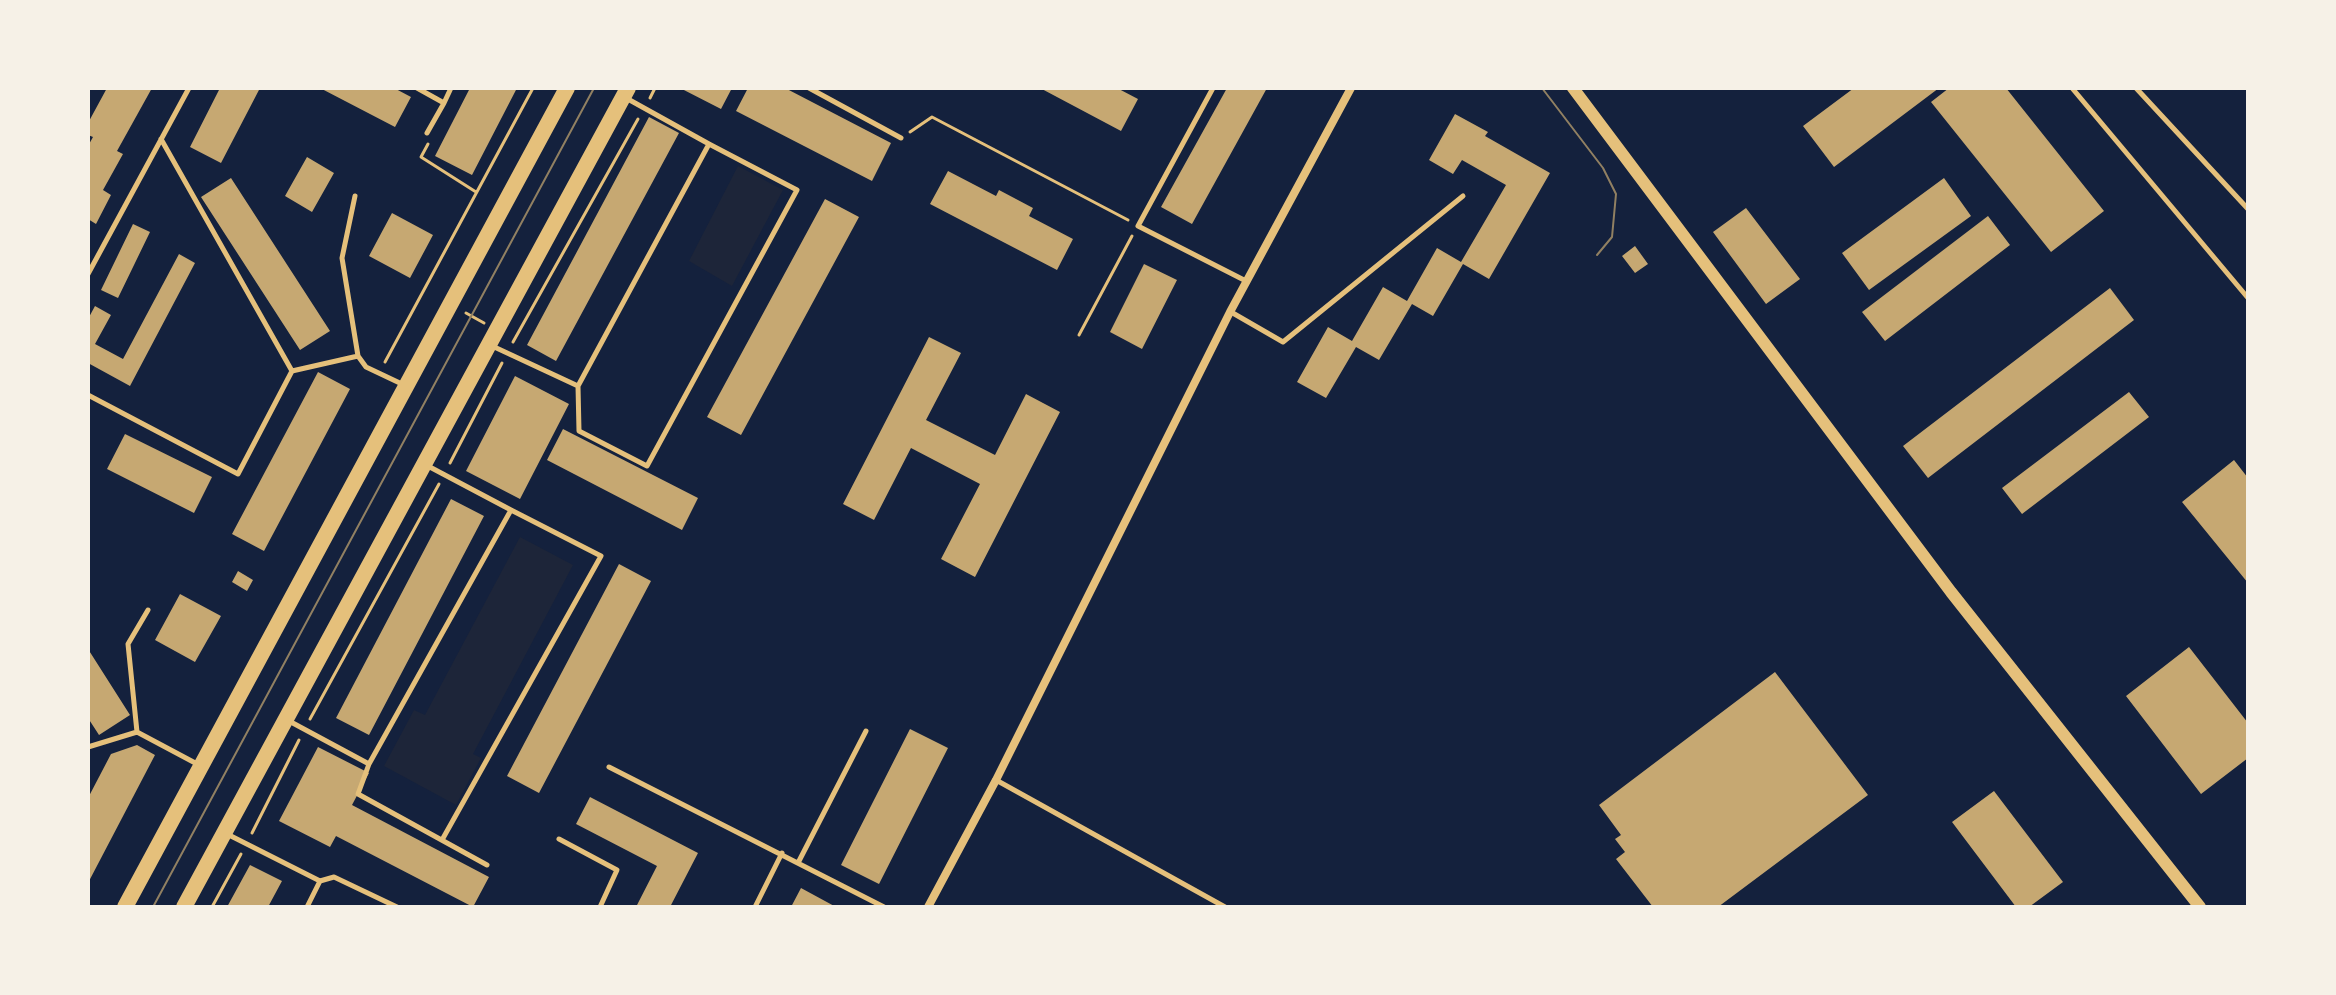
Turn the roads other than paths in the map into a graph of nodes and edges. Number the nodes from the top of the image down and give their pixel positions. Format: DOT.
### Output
graph roads {
  1 [pos="189,88"];
  2 [pos="417,88"];
  3 [pos="451,88"];
  4 [pos="567,88"];
  5 [pos="809,88"];
  6 [pos="1213,88"];
  7 [pos="1351,88"];
  8 [pos="1573,88"];
  9 [pos="2072,88"];
  10 [pos="2136,88"];
  11 [pos="626,92"];
  12 [pos="444,103"];
  13 [pos="427,133"];
  14 [pos="901,138"];
  15 [pos="161,139"];
  16 [pos="709,144"];
  17 [pos="355,196"];
  18 [pos="1463,196"];
  19 [pos="2248,209"];
  20 [pos="88,274"];
  21 [pos="1246,281"];
  22 [pos="2248,298"];
  23 [pos="1230,312"];
  24 [pos="493,338"];
  25 [pos="358,356"];
  26 [pos="292,371"];
  27 [pos="405,386"];
  28 [pos="578,386"];
  29 [pos="88,395"];
  30 [pos="424,464"];
  31 [pos="511,510"];
  32 [pos="148,610"];
  33 [pos="284,719"];
  34 [pos="866,731"];
  35 [pos="137,732"];
  36 [pos="88,747"];
  37 [pos="369,764"];
  38 [pos="200,766"];
  39 [pos="609,767"];
  40 [pos="996,780"];
  41 [pos="223,832"];
  42 [pos="559,839"];
  43 [pos="442,840"];
  44 [pos="782,853"];
  45 [pos="799,861"];
  46 [pos="487,865"];
  47 [pos="320,881"];
  48 [pos="874,905"];
  49 [pos="125,907"];
  50 [pos="184,907"];
  51 [pos="307,907"];
  52 [pos="397,907"];
  53 [pos="600,907"];
  54 [pos="755,907"];
  55 [pos="884,907"];
  56 [pos="928,907"];
  57 [pos="1225,907"];
  58 [pos="2200,907"];
  1 -- 15 [label="lane"];
  2 -- 12 [label="lane"];
  3 -- 12 [label="lane"];
  4 -- 27 [label="main road"];
  5 -- 14 [label="lane"];
  6 -- 21 [label="lane"];
  7 -- 21 [label="street"];
  8 -- 58 [label="street"];
  9 -- 22 [label="lane"];
  10 -- 19 [label="lane"];
  11 -- 16 [label="lane"];
  11 -- 24 [label="main road"];
  12 -- 13 [label="lane"];
  15 -- 20 [label="lane"];
  15 -- 26 [label="lane"];
  16 -- 28 [label="lane"];
  16 -- 28 [label="lane"];
  17 -- 25 [label="lane"];
  18 -- 23 [label="lane"];
  21 -- 23 [label="street"];
  23 -- 40 [label="street"];
  24 -- 28 [label="lane"];
  24 -- 30 [label="main road"];
  25 -- 26 [label="lane"];
  25 -- 27 [label="lane"];
  26 -- 29 [label="lane"];
  27 -- 38 [label="main road"];
  30 -- 31 [label="lane"];
  30 -- 33 [label="main road"];
  31 -- 37 [label="lane"];
  31 -- 43 [label="lane"];
  32 -- 35 [label="lane"];
  33 -- 37 [label="lane"];
  33 -- 41 [label="main road"];
  34 -- 45 [label="lane"];
  35 -- 36 [label="lane"];
  35 -- 38 [label="lane"];
  37 -- 43 [label="lane"];
  38 -- 49 [label="main road"];
  39 -- 44 [label="lane"];
  40 -- 56 [label="street"];
  40 -- 57 [label="lane"];
  41 -- 47 [label="lane"];
  41 -- 50 [label="main road"];
  42 -- 53 [label="lane"];
  43 -- 46 [label="lane"];
  44 -- 45 [label="lane"];
  44 -- 54 [label="lane"];
  45 -- 48 [label="lane"];
  47 -- 51 [label="lane"];
  47 -- 52 [label="lane"];
  48 -- 55 [label="lane"];
}
